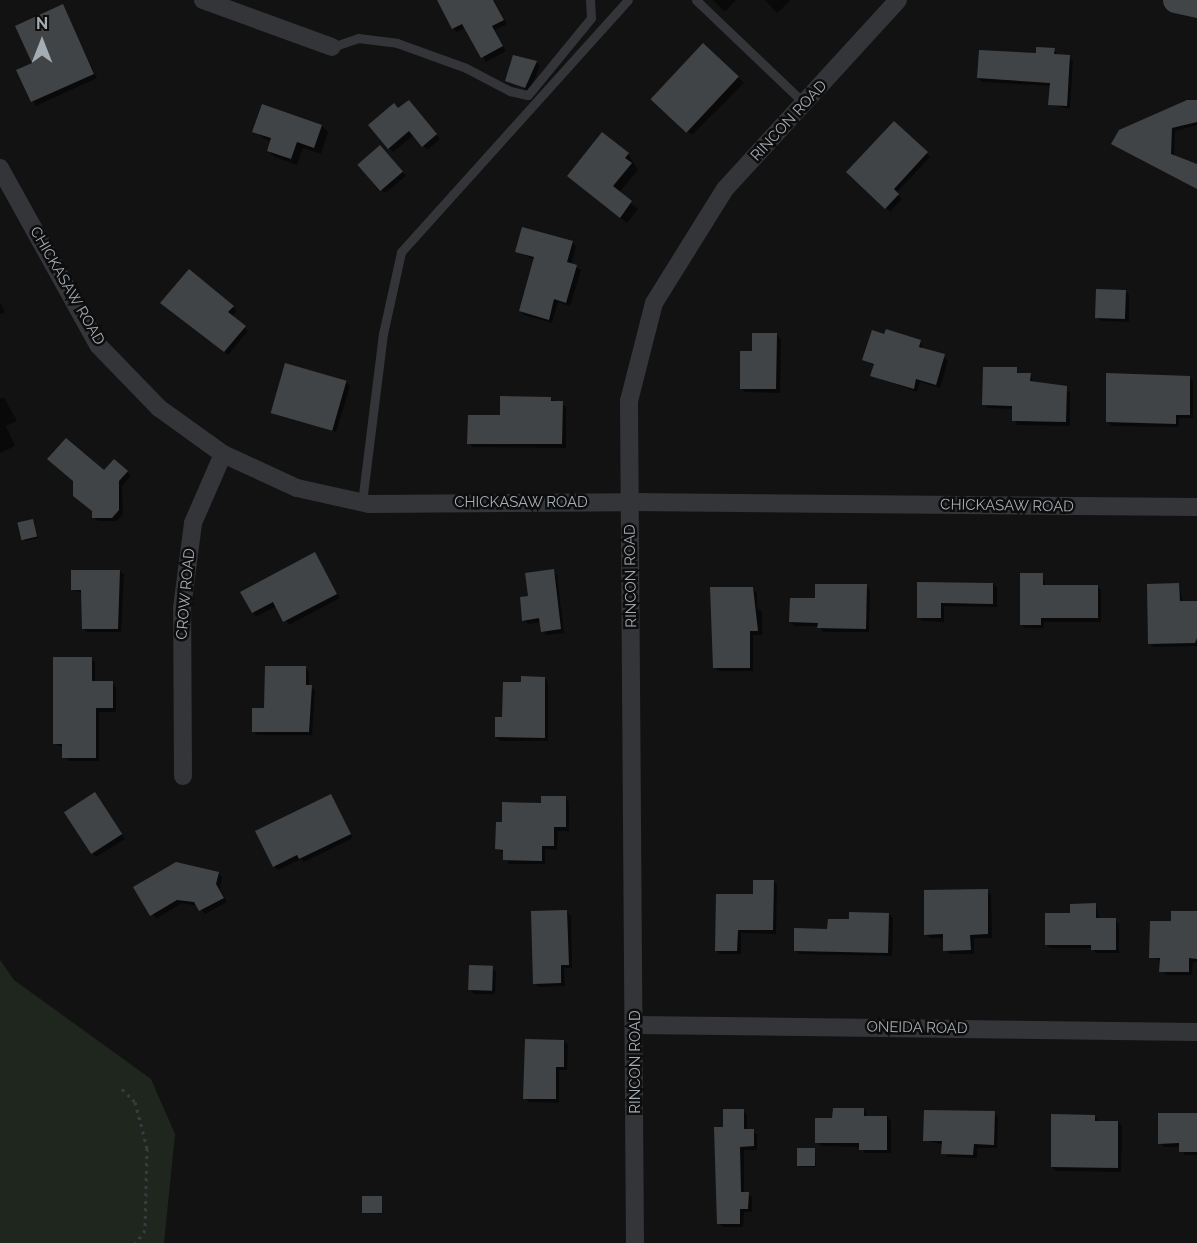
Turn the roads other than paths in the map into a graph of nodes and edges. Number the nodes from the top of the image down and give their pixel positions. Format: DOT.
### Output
graph roads {
  1 [pos="203,0"];
  2 [pos="590,0"];
  3 [pos="628,0"];
  4 [pos="696,0"];
  5 [pos="898,0"];
  6 [pos="1176,0"];
  7 [pos="1197,5"];
  8 [pos="332,47"];
  9 [pos="805,104"];
  10 [pos="0,168"];
  11 [pos="223,454"];
  12 [pos="362,502"];
  13 [pos="630,502"];
  14 [pos="1197,507"];
  15 [pos="183,776"];
  16 [pos="636,1025"];
  17 [pos="1197,1032"];
  18 [pos="635,1243"];
  1 -- 8 [label="street"];
  2 -- 8 [label="lane"];
  3 -- 12 [label="lane"];
  4 -- 9 [label="lane"];
  5 -- 9 [label="street, RINCON ROAD"];
  6 -- 7 [label="street"];
  9 -- 13 [label="street, RINCON ROAD"];
  10 -- 11 [label="street, CHICKASAW ROAD"];
  11 -- 12 [label="street, CHICKASAW ROAD"];
  11 -- 15 [label="street, CROW ROAD"];
  12 -- 13 [label="street, CHICKASAW ROAD"];
  13 -- 14 [label="street, CHICKASAW ROAD"];
  13 -- 16 [label="street, RINCON ROAD"];
  16 -- 17 [label="street, ONEIDA ROAD"];
  16 -- 18 [label="street, RINCON ROAD"];
}
